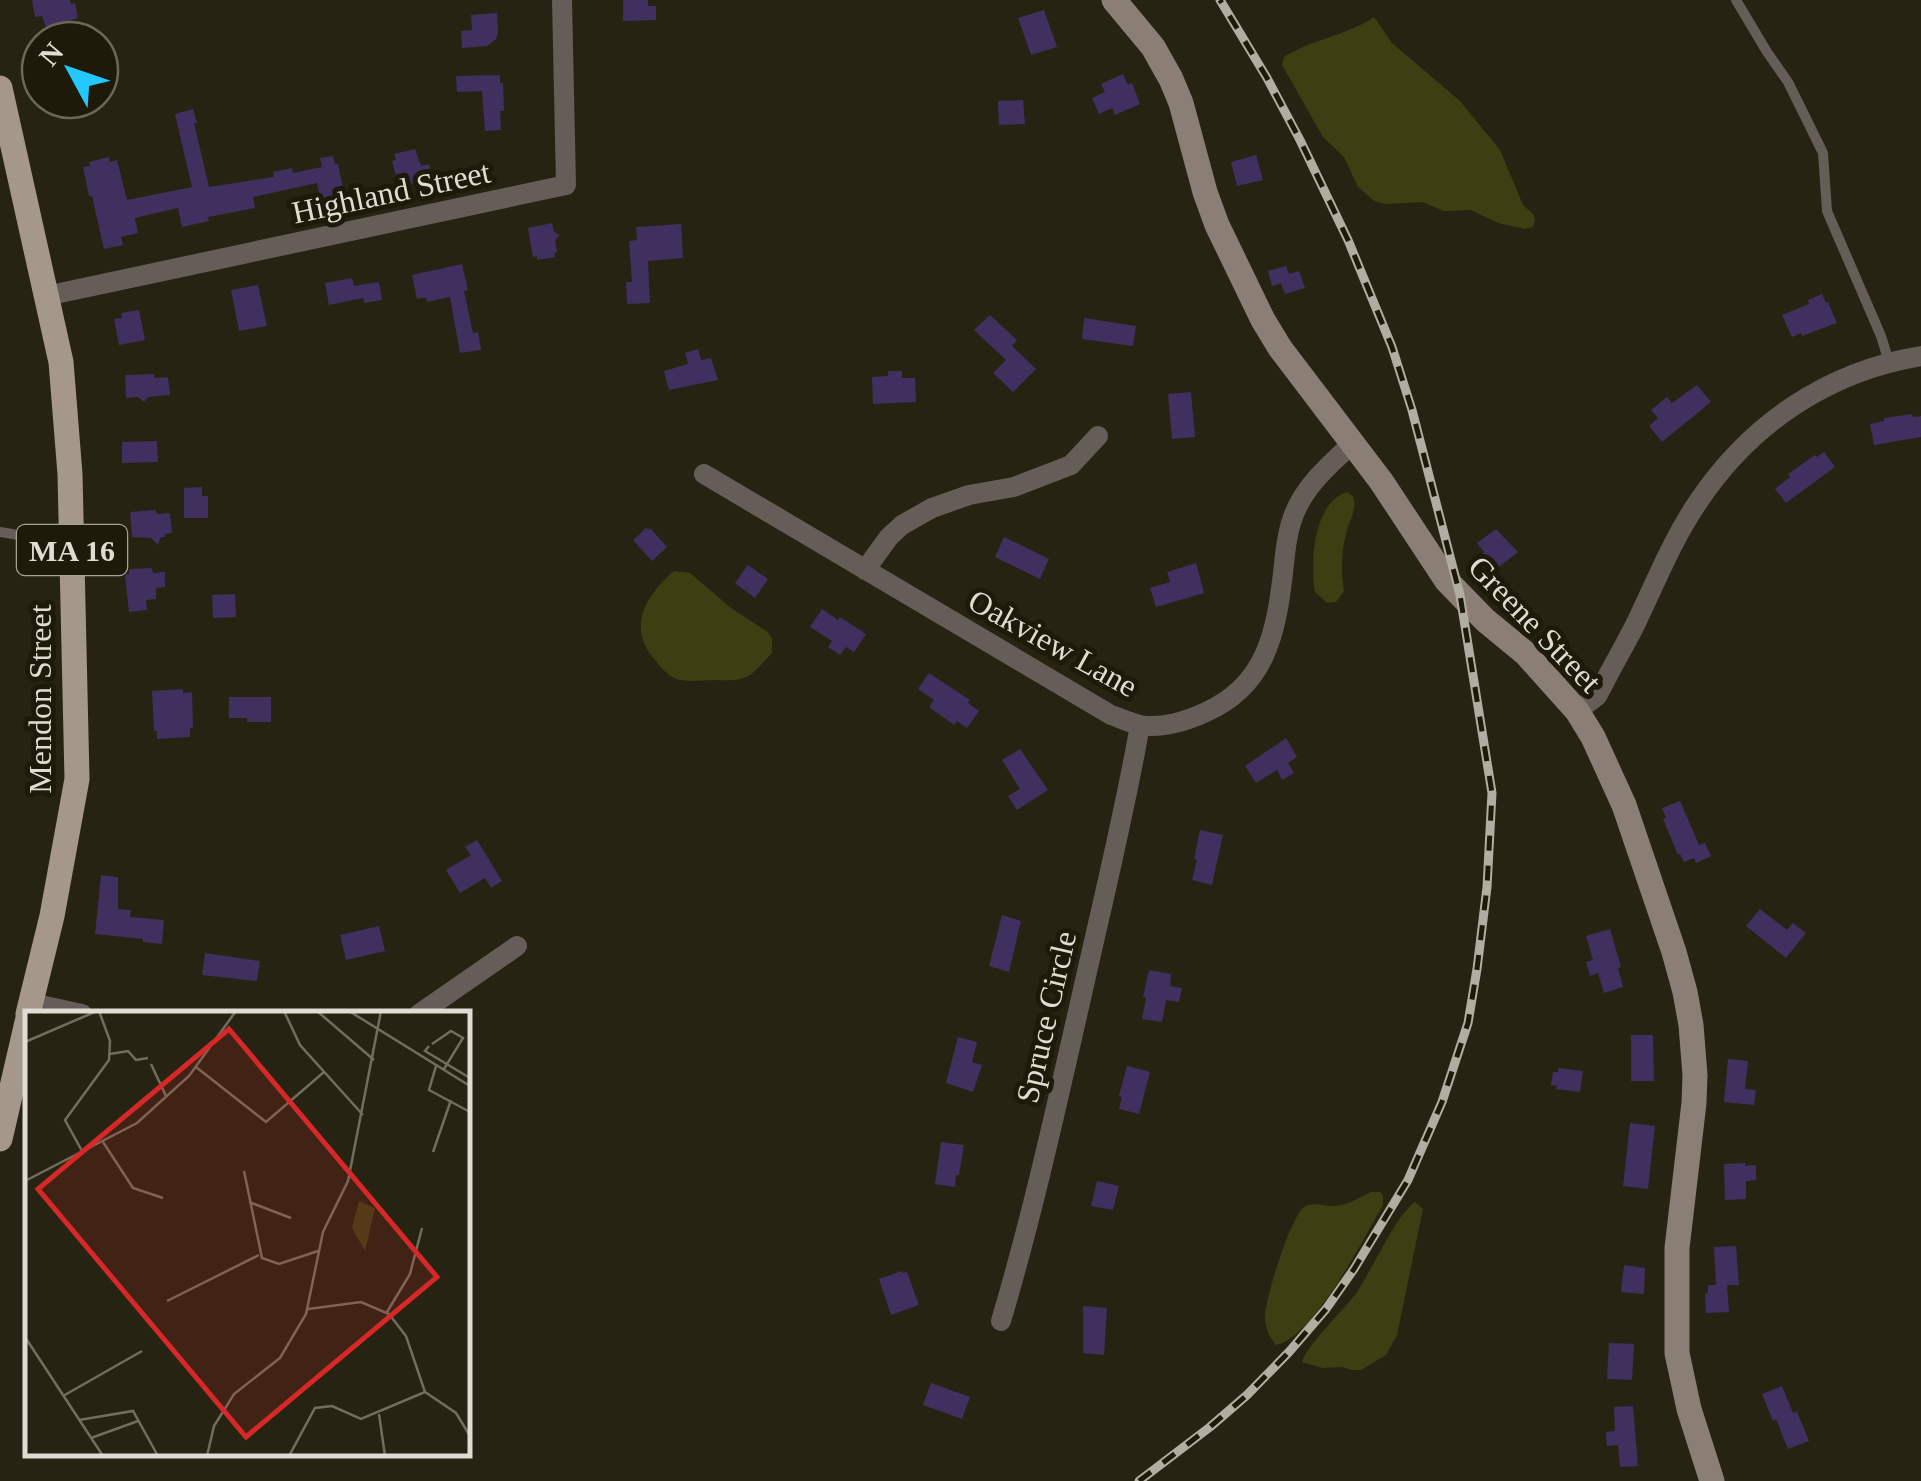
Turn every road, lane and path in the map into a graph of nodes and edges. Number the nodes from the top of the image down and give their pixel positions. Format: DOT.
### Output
graph roads {
  1 [pos="562,0"];
  2 [pos="1114,0"];
  3 [pos="1736,0"];
  4 [pos="0,88"];
  5 [pos="46,296"];
  6 [pos="1921,356"];
  7 [pos="1890,363"];
  8 [pos="1098,436"];
  9 [pos="1353,443"];
  10 [pos="704,474"];
  11 [pos="0,532"];
  12 [pos="72,544"];
  13 [pos="865,570"];
  14 [pos="1577,711"];
  15 [pos="1140,725"];
  16 [pos="517,946"];
  17 [pos="29,1011"];
  18 [pos="423,1011"];
  19 [pos="25,1028"];
  20 [pos="0,1137"];
  21 [pos="1001,1321"];
  22 [pos="1712,1481"];
  1 -- 5 [label="street, Highland Street"];
  2 -- 9 [label="street, Greene Street"];
  3 -- 7 [label="lane"];
  4 -- 5 [label="main road, Mendon Street / MA 16"];
  5 -- 12 [label="main road, Mendon Street / MA 16"];
  6 -- 7 [label="street"];
  7 -- 14 [label="street"];
  8 -- 13 [label="street"];
  9 -- 14 [label="street, Greene Street"];
  9 -- 15 [label="street, Oakview Lane"];
  10 -- 13 [label="street, Oakview Lane"];
  11 -- 12 [label="lane"];
  12 -- 17 [label="main road, Mendon Street / MA 16"];
  13 -- 15 [label="street, Oakview Lane"];
  14 -- 22 [label="street, Greene Street"];
  15 -- 21 [label="street, Spruce Circle"];
  16 -- 18 [label="street"];
  19 -- 20 [label="main road, Mendon Street / MA 16"];
}
